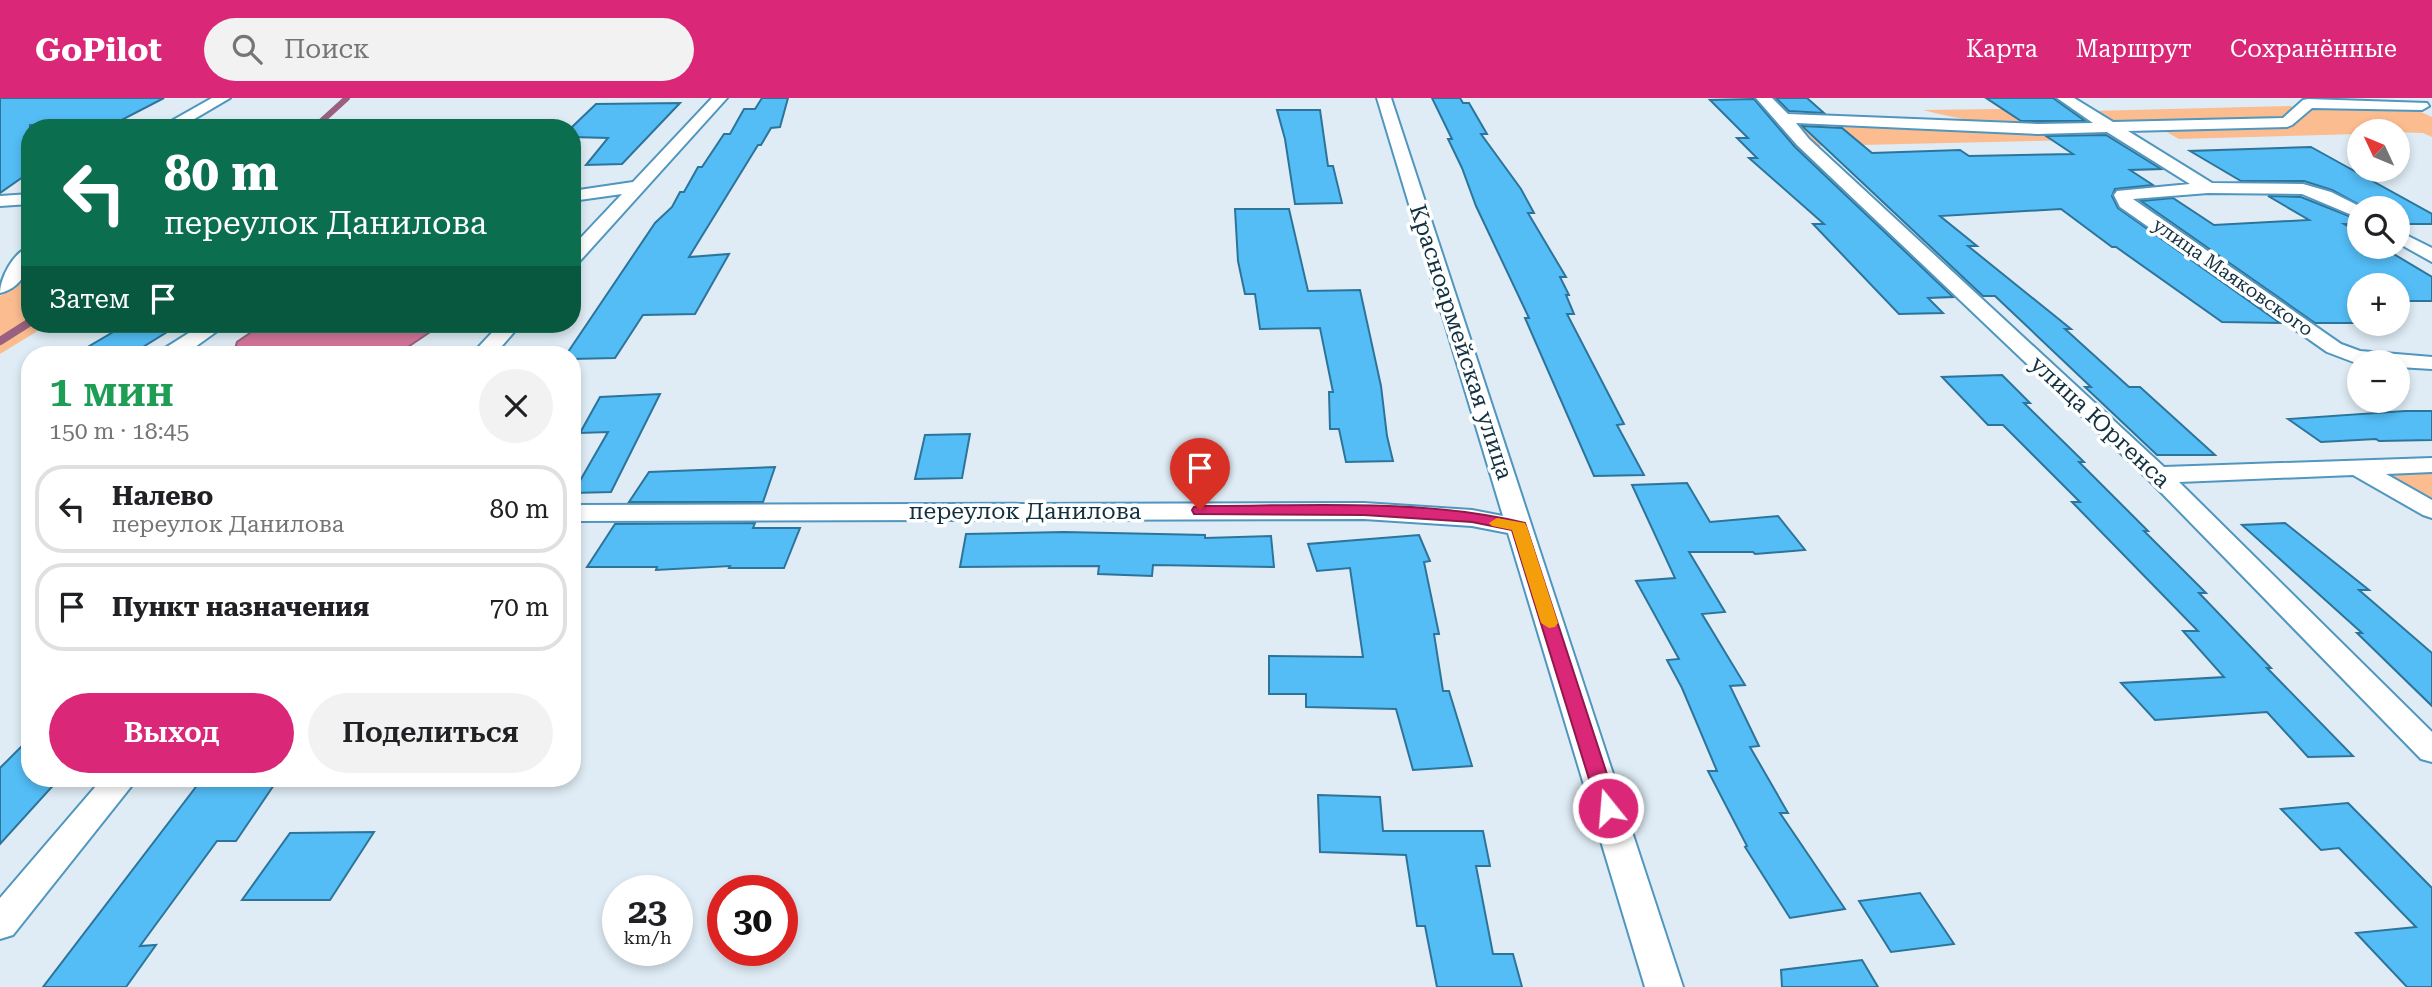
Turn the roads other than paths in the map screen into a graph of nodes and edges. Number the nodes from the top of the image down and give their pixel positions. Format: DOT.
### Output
graph roads {
  1 [pos="223,98"];
  2 [pos="720,98"];
  3 [pos="1384,98"];
  4 [pos="1763,98"];
  5 [pos="2064,98"];
  6 [pos="2402,98"];
  7 [pos="2427,108"];
  8 [pos="1784,118"];
  9 [pos="184,119"];
  10 [pos="2111,125"];
  11 [pos="639,186"];
  12 [pos="2208,188"];
  13 [pos="581,195"];
  14 [pos="21,200"];
  15 [pos="0,201"];
  16 [pos="2347,207"];
  17 [pos="2410,243"];
  18 [pos="581,248"];
  19 [pos="2432,256"];
  20 [pos="21,265"];
  21 [pos="0,287"];
  22 [pos="203,333"];
  23 [pos="503,333"];
  24 [pos="184,346"];
  25 [pos="490,346"];
  26 [pos="2432,363"];
  27 [pos="2432,465"];
  28 [pos="2358,468"];
  29 [pos="2158,475"];
  30 [pos="2432,510"];
  31 [pos="581,513"];
  32 [pos="1519,527"];
  33 [pos="2432,751"];
  34 [pos="114,787"];
  35 [pos="0,924"];
  36 [pos="1664,987"];
  1 -- 9 [label="street"];
  2 -- 11 [label="street"];
  3 -- 32 [label="street, Красноармейская улица"];
  4 -- 8 [label="street, улица Юргенса"];
  5 -- 10 [label="street"];
  6 -- 7 [label="street"];
  7 -- 10 [label="street"];
  8 -- 10 [label="street"];
  8 -- 29 [label="street, улица Юргенса"];
  10 -- 12 [label="street"];
  11 -- 13 [label="street"];
  11 -- 18 [label="street"];
  12 -- 16 [label="street, улица Маяковского"];
  12 -- 26 [label="street, улица Маяковского"];
  14 -- 15 [label="street"];
  17 -- 19 [label="street"];
  20 -- 21 [label="street"];
  22 -- 24 [label="street"];
  23 -- 25 [label="street"];
  27 -- 28 [label="street"];
  28 -- 29 [label="street"];
  28 -- 30 [label="street"];
  29 -- 33 [label="street, улица Юргенса"];
  31 -- 32 [label="street, переулок Данилова"];
  32 -- 36 [label="street, Красноармейская улица"];
  34 -- 35 [label="street"];
}
